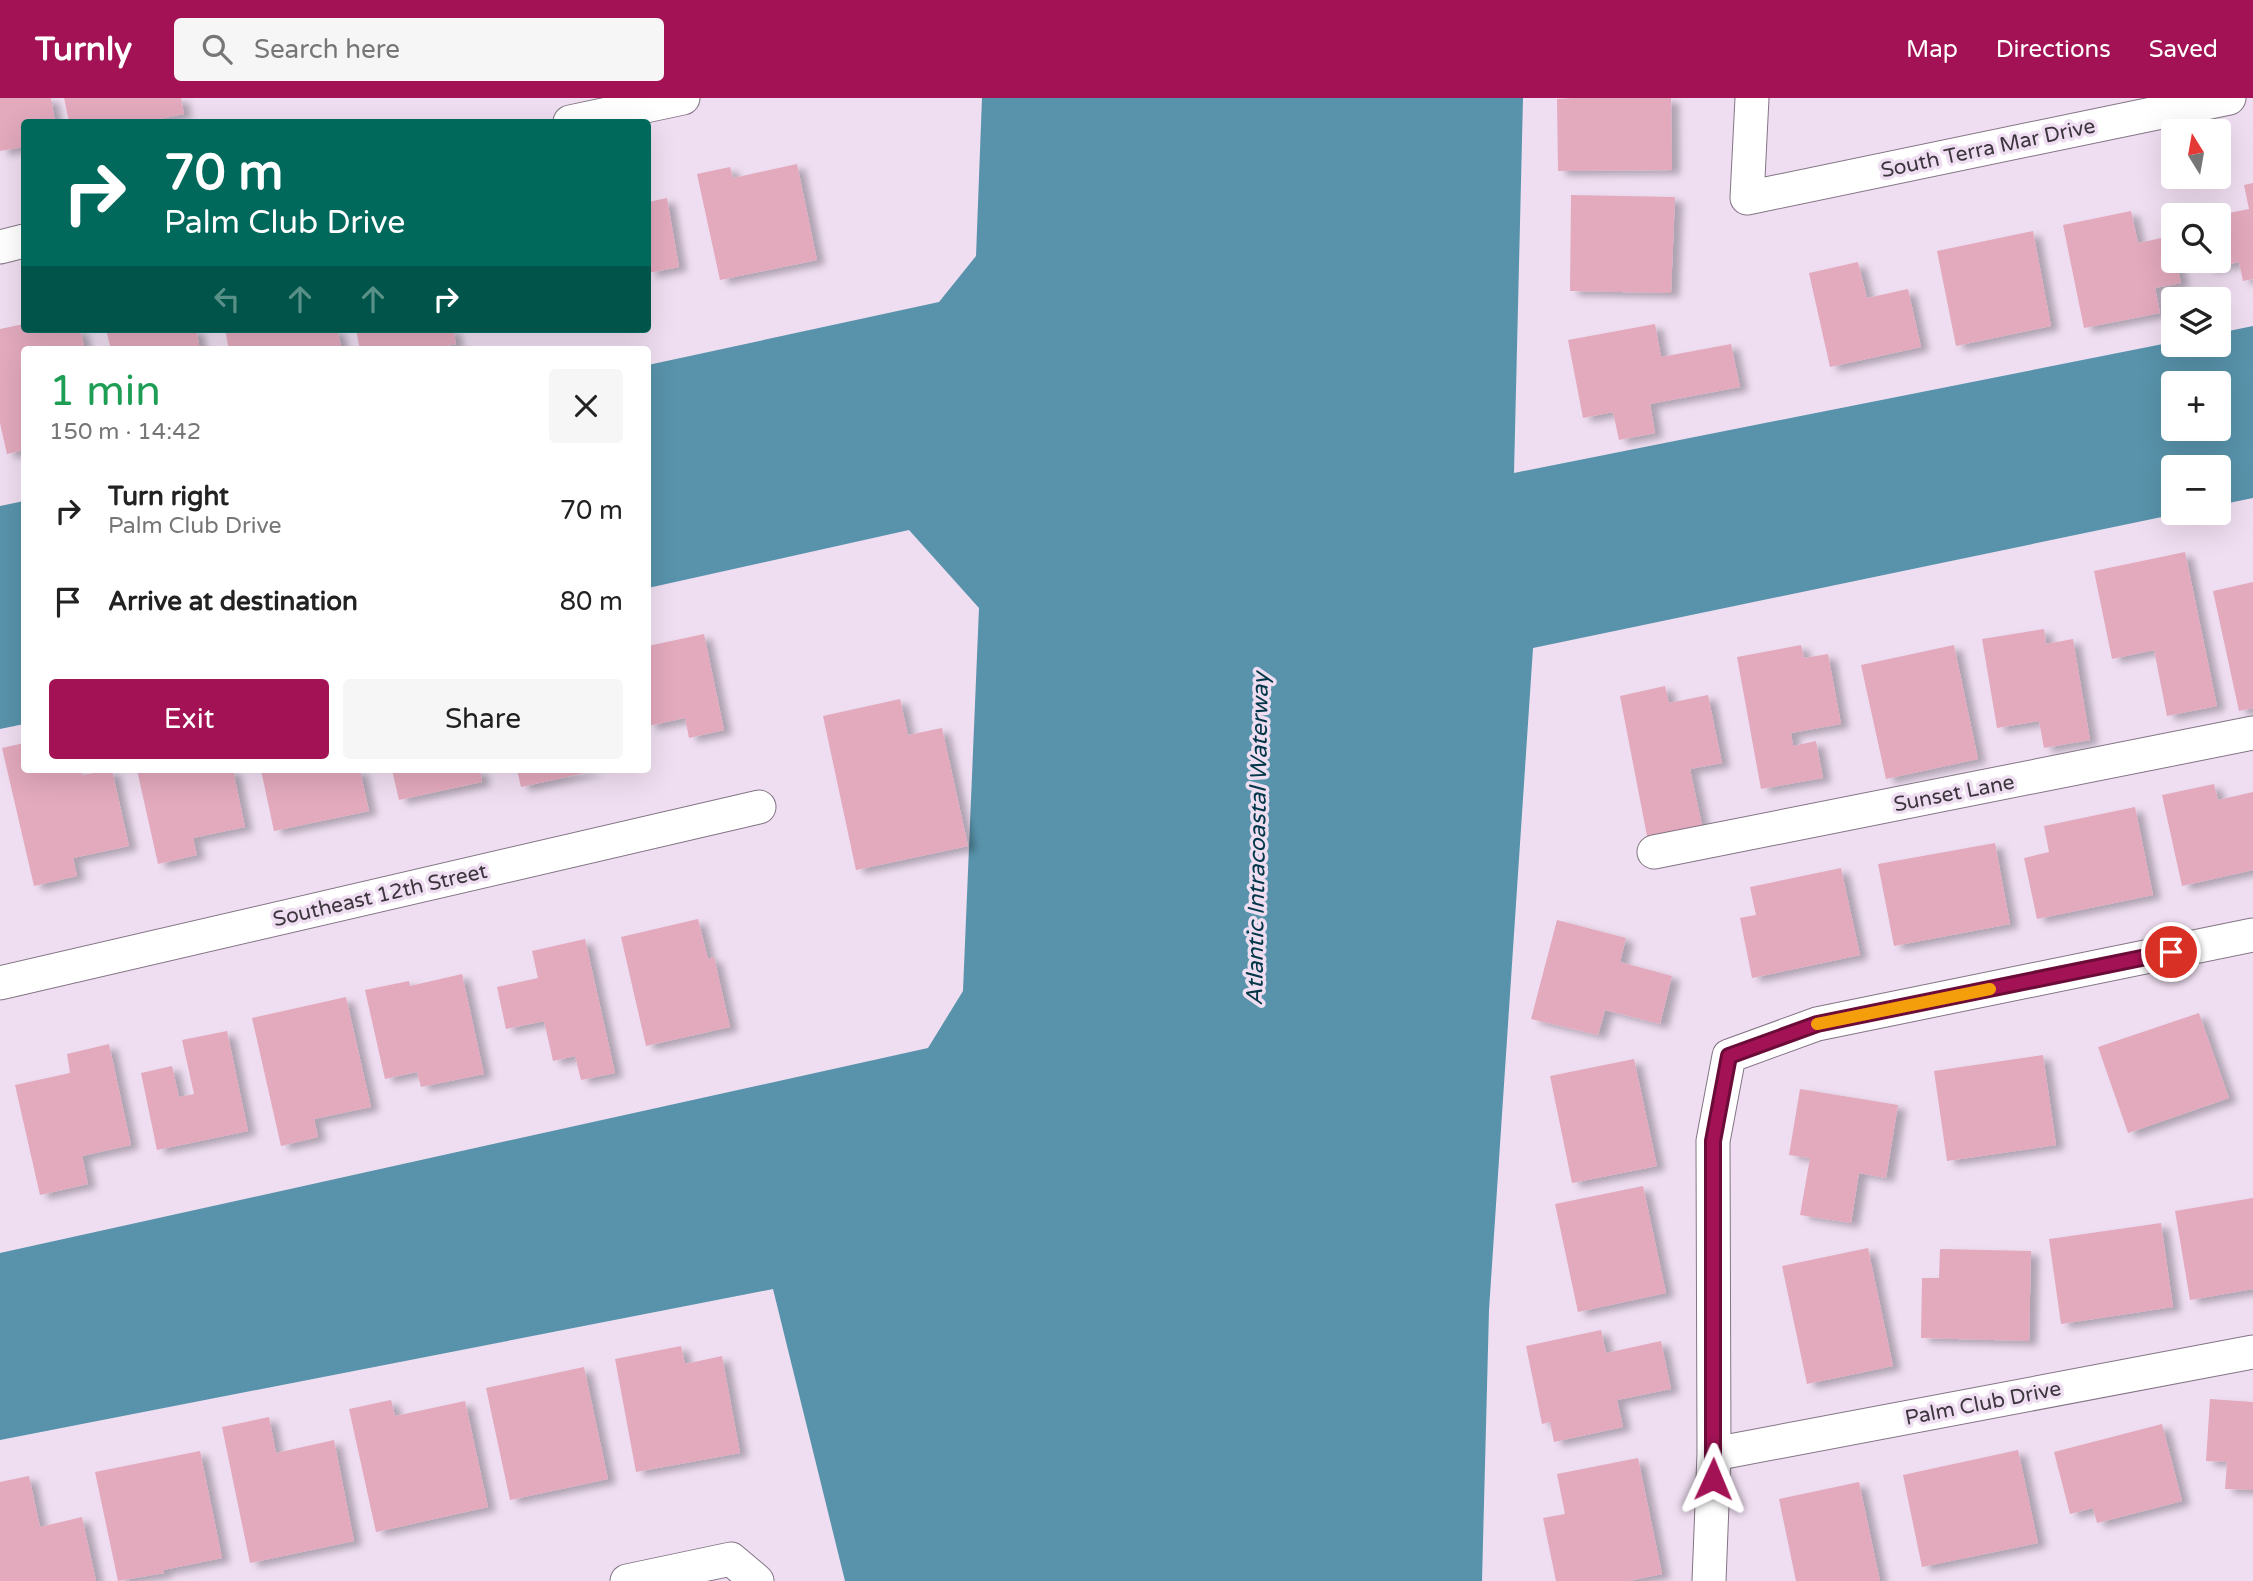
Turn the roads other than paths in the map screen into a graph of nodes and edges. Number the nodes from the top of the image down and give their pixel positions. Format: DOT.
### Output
graph roads {
  1 [pos="683,98"];
  2 [pos="1752,98"];
  3 [pos="2229,98"];
  4 [pos="584,119"];
  5 [pos="21,242"];
  6 [pos="0,247"];
  7 [pos="2253,733"];
  8 [pos="760,807"];
  9 [pos="1654,852"];
  10 [pos="2253,935"];
  11 [pos="0,983"];
  12 [pos="2253,1352"];
  13 [pos="1714,1454"];
  14 [pos="627,1581"];
  15 [pos="757,1581"];
  16 [pos="1709,1581"];
  1 -- 4 [label="street"];
  2 -- 3 [label="street, South Terra Mar Drive"];
  5 -- 6 [label="street"];
  7 -- 9 [label="street, Sunset Lane"];
  8 -- 11 [label="street, Southeast 12th Street"];
  10 -- 13 [label="street"];
  12 -- 13 [label="street, Palm Club Drive"];
  13 -- 16 [label="street"];
  14 -- 15 [label="street"];
}
